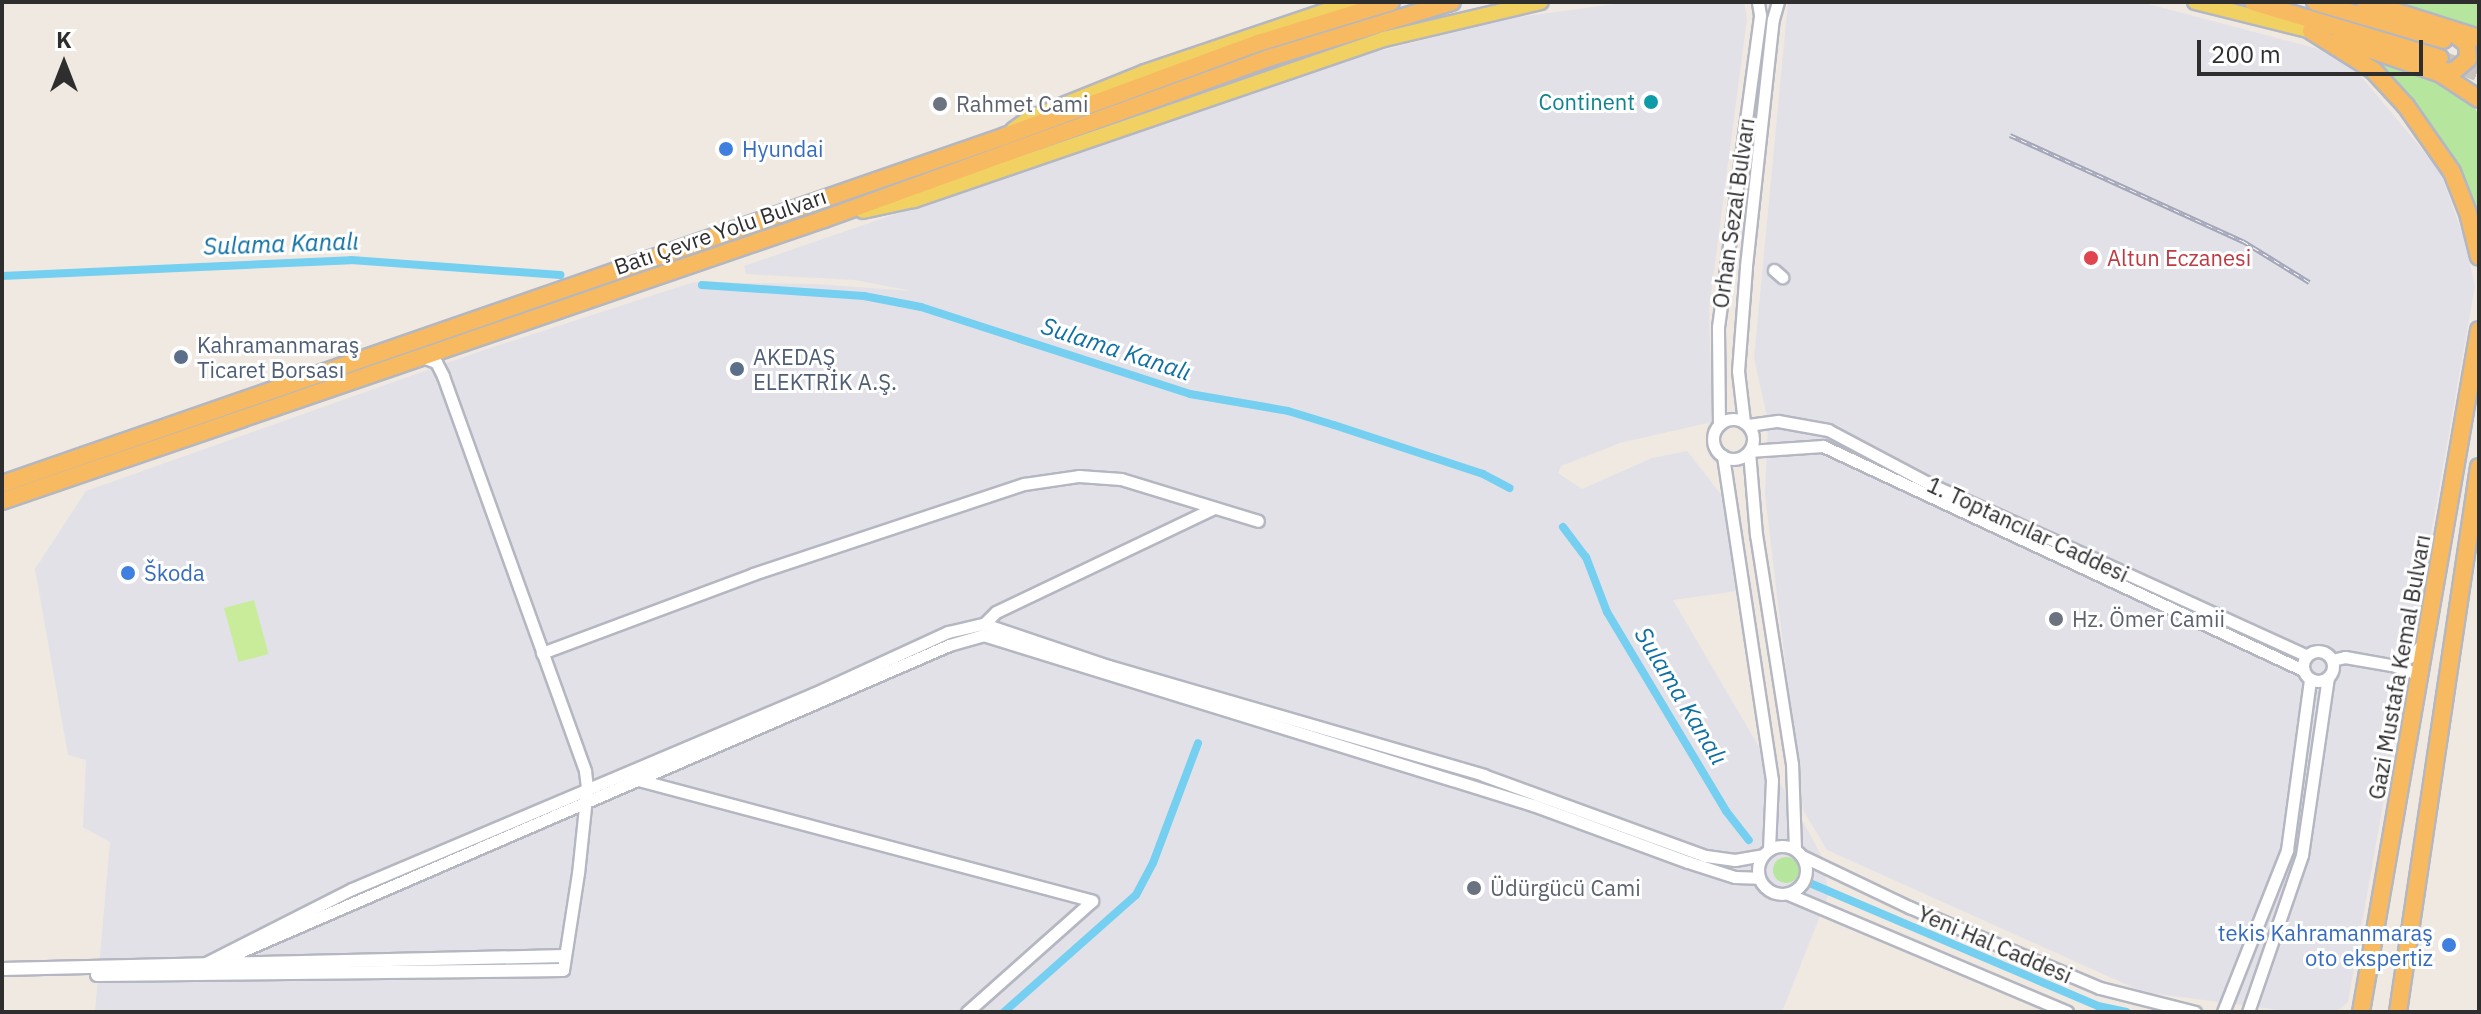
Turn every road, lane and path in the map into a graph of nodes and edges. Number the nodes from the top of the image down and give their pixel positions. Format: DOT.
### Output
graph roads {
  1 [pos="1352,2"];
  2 [pos="1391,2"];
  3 [pos="1452,2"];
  4 [pos="1541,2"];
  5 [pos="1758,2"];
  6 [pos="1778,2"];
  7 [pos="2195,2"];
  8 [pos="2253,2"];
  9 [pos="2315,2"];
  10 [pos="2365,2"];
  11 [pos="2311,31"];
  12 [pos="2446,35"];
  13 [pos="2479,38"];
  14 [pos="2436,64"];
  15 [pos="2479,99"];
  16 [pos="1005,136"];
  17 [pos="824,219"];
  18 [pos="2479,257"];
  19 [pos="2479,330"];
  20 [pos="415,357"];
  21 [pos="1746,423"];
  22 [pos="1719,425"];
  23 [pos="1828,430"];
  24 [pos="1823,446"];
  25 [pos="1749,451"];
  26 [pos="1723,456"];
  27 [pos="2479,467"];
  28 [pos="2,484"];
  29 [pos="2,501"];
  30 [pos="1214,508"];
  31 [pos="1258,521"];
  32 [pos="984,624"];
  33 [pos="2427,639"];
  34 [pos="542,653"];
  35 [pos="2306,655"];
  36 [pos="2332,660"];
  37 [pos="2391,665"];
  38 [pos="2307,674"];
  39 [pos="2328,677"];
  40 [pos="2419,680"];
  41 [pos="624,773"];
  42 [pos="637,781"];
  43 [pos="587,788"];
  44 [pos="586,802"];
  45 [pos="1766,852"];
  46 [pos="1798,853"];
  47 [pos="1758,878"];
  48 [pos="1788,894"];
  49 [pos="565,956"];
  50 [pos="2,969"];
  51 [pos="225,969"];
  52 [pos="200,970"];
  53 [pos="563,970"];
  54 [pos="2,977"];
  55 [pos="967,1012"];
  56 [pos="2067,1012"];
  57 [pos="2195,1012"];
  58 [pos="2223,1012"];
  59 [pos="2248,1012"];
  60 [pos="2361,1012"];
  61 [pos="2398,1012"];
  1 -- 16 [label="main road"];
  2 -- 16 [label="highway, Batı Çevre Yolu Bulvarı"];
  3 -- 17 [label="highway, Batı Çevre Yolu Bulvarı"];
  4 -- 17 [label="main road"];
  5 -- 22 [label="street, Orhan Sezal Bulvarı"];
  6 -- 21 [label="street, Orhan Sezal Bulvarı"];
  7 -- 11 [label="main road"];
  8 -- 14 [label="highway"];
  9 -- 12 [label="highway"];
  10 -- 12 [label="highway"];
  11 -- 14 [label="highway"];
  11 -- 18 [label="highway"];
  12 -- 13 [label="highway"];
  12 -- 14 [label="highway"];
  14 -- 15 [label="highway"];
  16 -- 28 [label="highway, Batı Çevre Yolu Bulvarı"];
  17 -- 20 [label="highway, Batı Çevre Yolu Bulvarı"];
  19 -- 33 [label="highway, Gazi Mustafa Kemal Bulvarı"];
  20 -- 29 [label="highway, Batı Çevre Yolu Bulvarı"];
  20 -- 34 [label="street"];
  21 -- 22 [label="street"];
  21 -- 23 [label="street, 1. Toptancılar Caddesi"];
  21 -- 25 [label="street, Orhan Sezal Bulvarı"];
  22 -- 26 [label="street, Orhan Sezal Bulvarı"];
  23 -- 24 [label="street"];
  23 -- 35 [label="street, 1. Toptancılar Caddesi"];
  24 -- 25 [label="street, 1. Toptancılar Caddesi"];
  24 -- 38 [label="street, 1. Toptancılar Caddesi"];
  25 -- 26 [label="street"];
  25 -- 46 [label="street, Orhan Sezal Bulvarı"];
  26 -- 45 [label="street, Orhan Sezal Bulvarı"];
  27 -- 61 [label="highway"];
  30 -- 31 [label="street"];
  30 -- 32 [label="street"];
  30 -- 34 [label="street"];
  32 -- 41 [label="street"];
  32 -- 45 [label="street"];
  33 -- 37 [label="street"];
  33 -- 40 [label="highway, Gazi Mustafa Kemal Bulvarı"];
  34 -- 43 [label="street"];
  35 -- 36 [label="street, 1. Toptancılar Caddesi"];
  35 -- 38 [label="street"];
  36 -- 37 [label="street"];
  36 -- 39 [label="street"];
  37 -- 40 [label="street"];
  38 -- 39 [label="street"];
  38 -- 58 [label="street"];
  39 -- 59 [label="street"];
  40 -- 60 [label="highway, Gazi Mustafa Kemal Bulvarı"];
  41 -- 42 [label="street"];
  41 -- 43 [label="street"];
  42 -- 44 [label="street"];
  42 -- 47 [label="street"];
  42 -- 55 [label="street"];
  43 -- 44 [label="street"];
  43 -- 52 [label="street"];
  44 -- 49 [label="street"];
  44 -- 51 [label="street"];
  45 -- 46 [label="street"];
  45 -- 47 [label="street, Orhan Sezal Bulvarı"];
  46 -- 48 [label="street, Orhan Sezal Bulvarı"];
  46 -- 57 [label="street, Yeni Hal Caddesi"];
  47 -- 48 [label="street"];
  48 -- 56 [label="street, Yeni Hal Caddesi"];
  49 -- 51 [label="main road"];
  49 -- 53 [label="street"];
  50 -- 52 [label="main road"];
  51 -- 52 [label="main road"];
  51 -- 53 [label="main road"];
  52 -- 54 [label="main road"];
}
